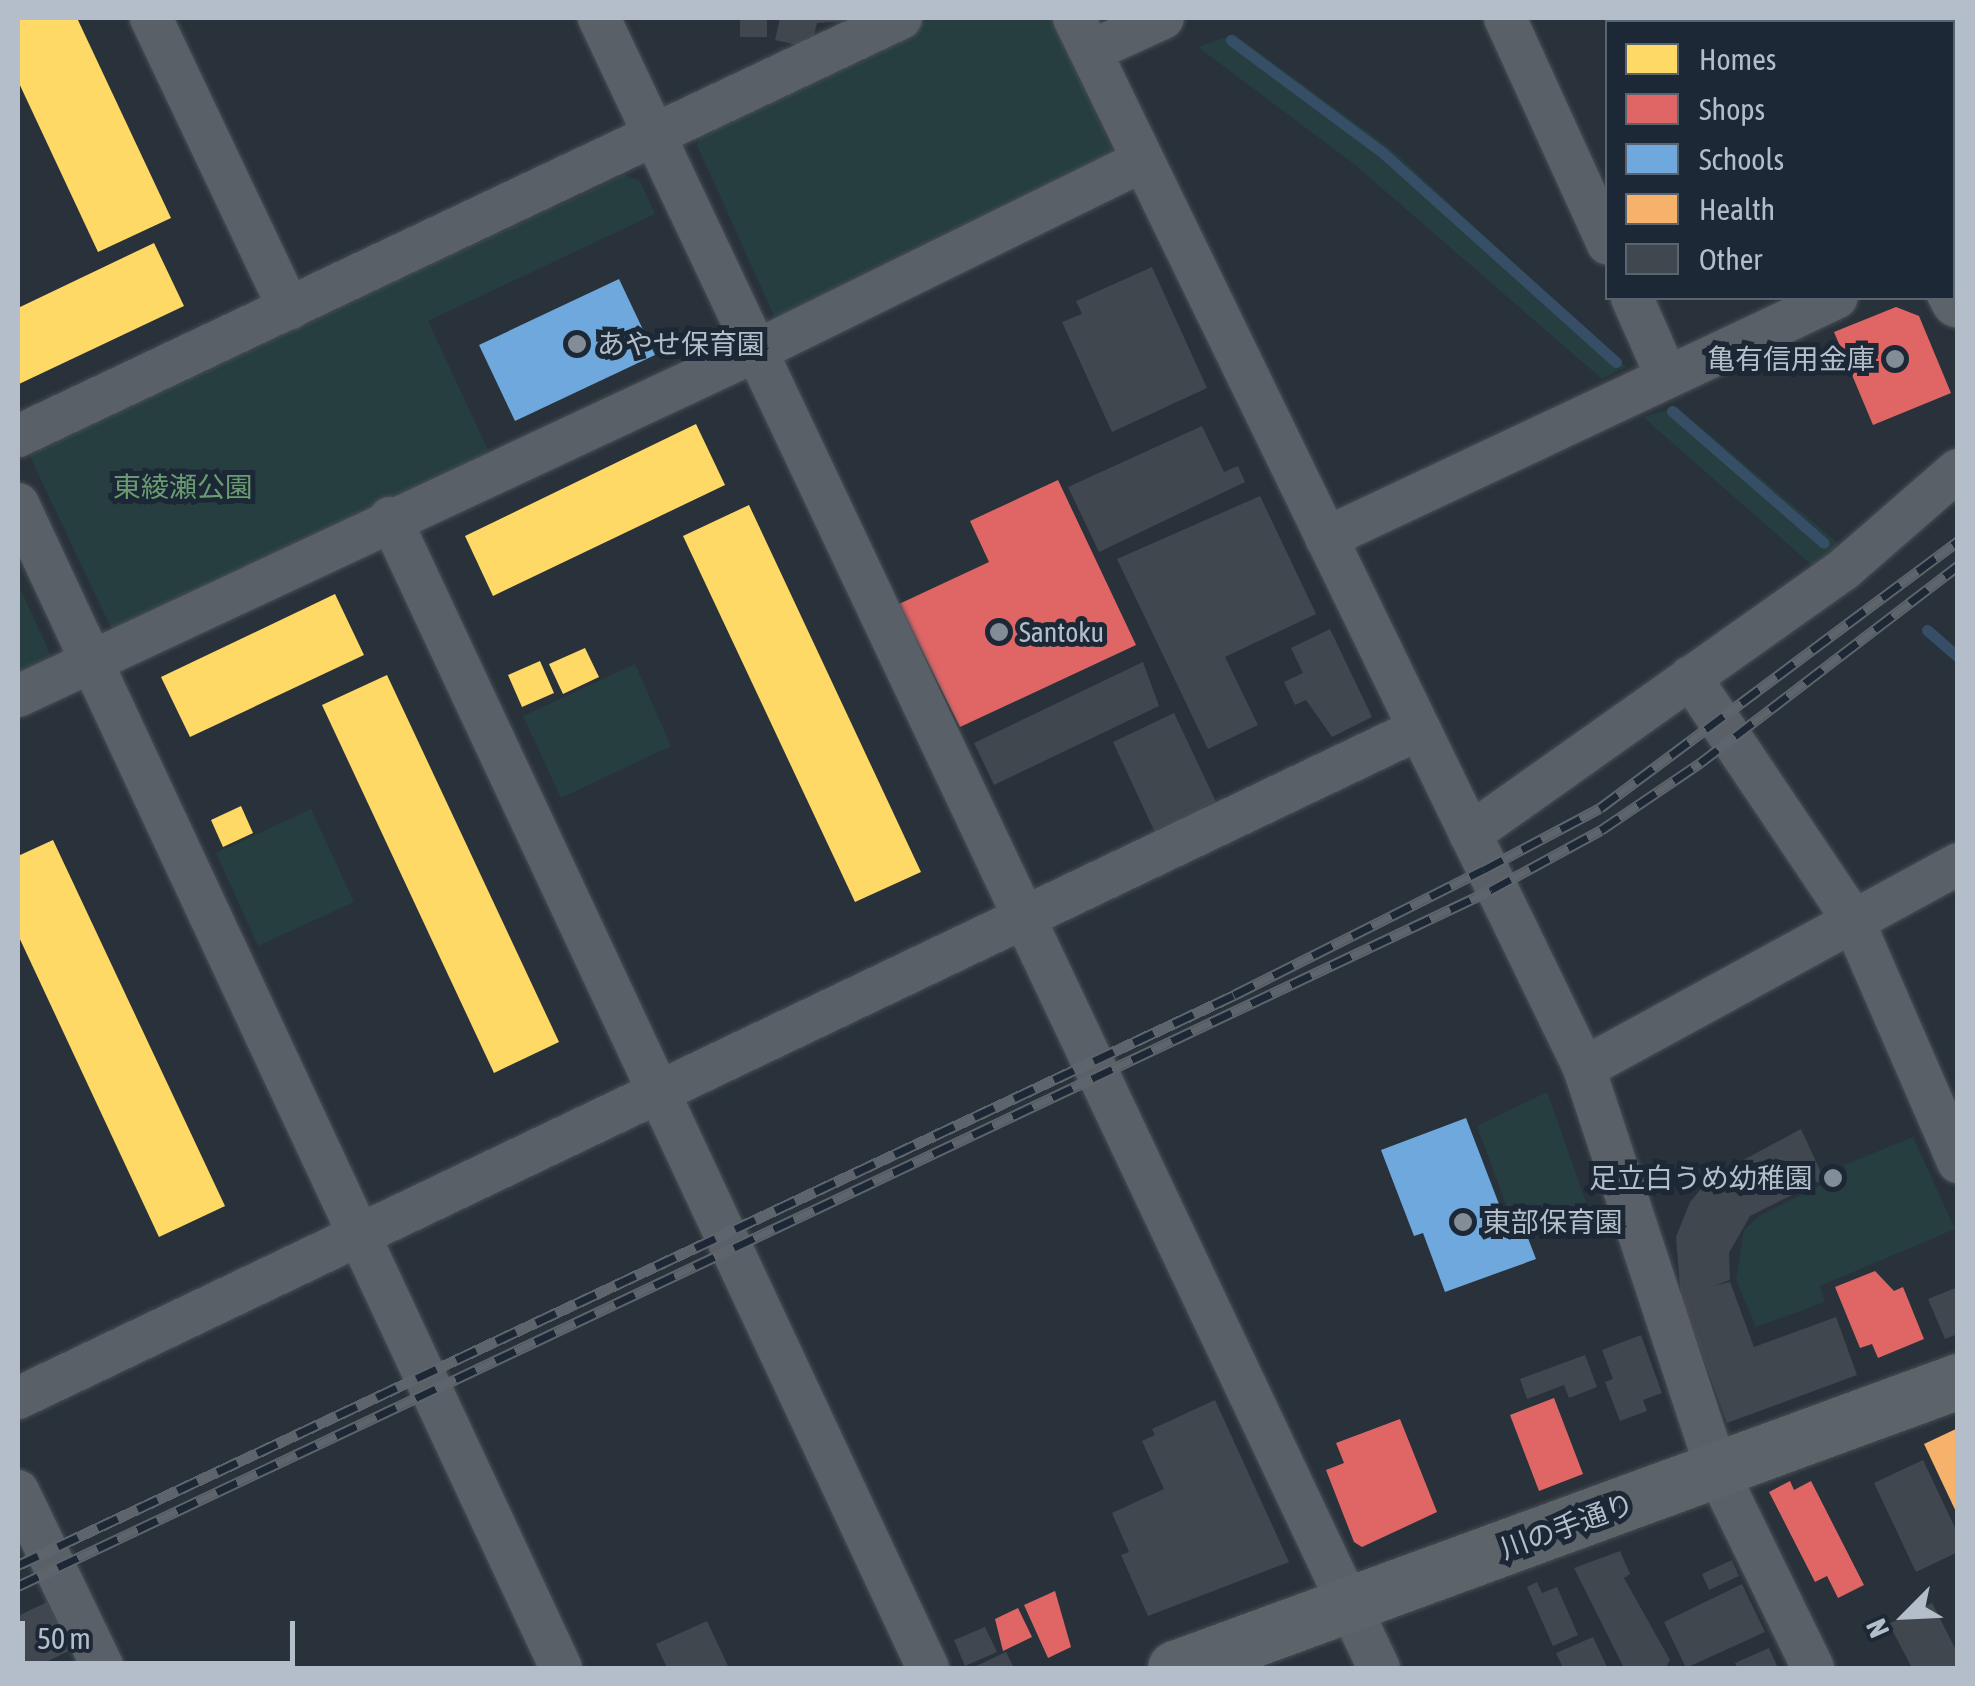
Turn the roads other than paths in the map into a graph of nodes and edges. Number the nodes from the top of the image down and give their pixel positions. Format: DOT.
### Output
graph roads {
  1 [pos="151,18"];
  2 [pos="599,18"];
  3 [pos="901,18"];
  4 [pos="1163,18"];
  5 [pos="1505,18"];
  6 [pos="1089,38"];
  7 [pos="655,138"];
  8 [pos="1142,161"];
  9 [pos="1605,237"];
  10 [pos="1633,300"];
  11 [pos="1832,300"];
  12 [pos="289,309"];
  13 [pos="756,351"];
  14 [pos="1666,375"];
  15 [pos="18,436"];
  16 [pos="1958,470"];
  17 [pos="18,504"];
  18 [pos="390,518"];
  19 [pos="1326,538"];
  20 [pos="90,662"];
  21 [pos="1690,678"];
  22 [pos="18,696"];
  23 [pos="1420,729"];
  24 [pos="1470,834"];
  25 [pos="1958,864"];
  26 [pos="1853,920"];
  27 [pos="1023,921"];
  28 [pos="1584,1068"];
  29 [pos="658,1093"];
  30 [pos="1958,1162"];
  31 [pos="360,1234"];
  32 [pos="1958,1381"];
  33 [pos="18,1398"];
  34 [pos="1717,1471"];
  35 [pos="18,1491"];
  36 [pos="1349,1605"];
  37 [pos="103,1668"];
  38 [pos="562,1668"];
  39 [pos="928,1668"];
  40 [pos="1175,1668"];
  41 [pos="1379,1668"];
  42 [pos="1813,1668"];
  1 -- 12 [label="street"];
  2 -- 7 [label="street"];
  3 -- 7 [label="street"];
  4 -- 6 [label="street"];
  5 -- 9 [label="street"];
  6 -- 8 [label="street"];
  7 -- 12 [label="street"];
  7 -- 13 [label="street"];
  8 -- 13 [label="street"];
  8 -- 19 [label="street"];
  10 -- 14 [label="street"];
  11 -- 14 [label="street"];
  12 -- 15 [label="street"];
  13 -- 18 [label="street"];
  13 -- 27 [label="street"];
  14 -- 19 [label="street"];
  16 -- 21 [label="street"];
  17 -- 20 [label="street"];
  18 -- 20 [label="street"];
  18 -- 29 [label="street"];
  19 -- 23 [label="street"];
  20 -- 22 [label="street"];
  20 -- 31 [label="street"];
  21 -- 24 [label="street"];
  21 -- 26 [label="street"];
  23 -- 24 [label="street"];
  23 -- 27 [label="street"];
  24 -- 28 [label="street"];
  25 -- 26 [label="street"];
  26 -- 28 [label="street"];
  26 -- 30 [label="street"];
  27 -- 29 [label="street"];
  27 -- 36 [label="street"];
  28 -- 34 [label="street"];
  29 -- 31 [label="street"];
  29 -- 39 [label="street"];
  31 -- 33 [label="street"];
  31 -- 38 [label="street"];
  32 -- 34 [label="main road, 川の手通り"];
  34 -- 36 [label="main road, 川の手通り"];
  34 -- 42 [label="street"];
  35 -- 37 [label="street"];
  36 -- 40 [label="main road, 川の手通り"];
  36 -- 41 [label="street"];
}
